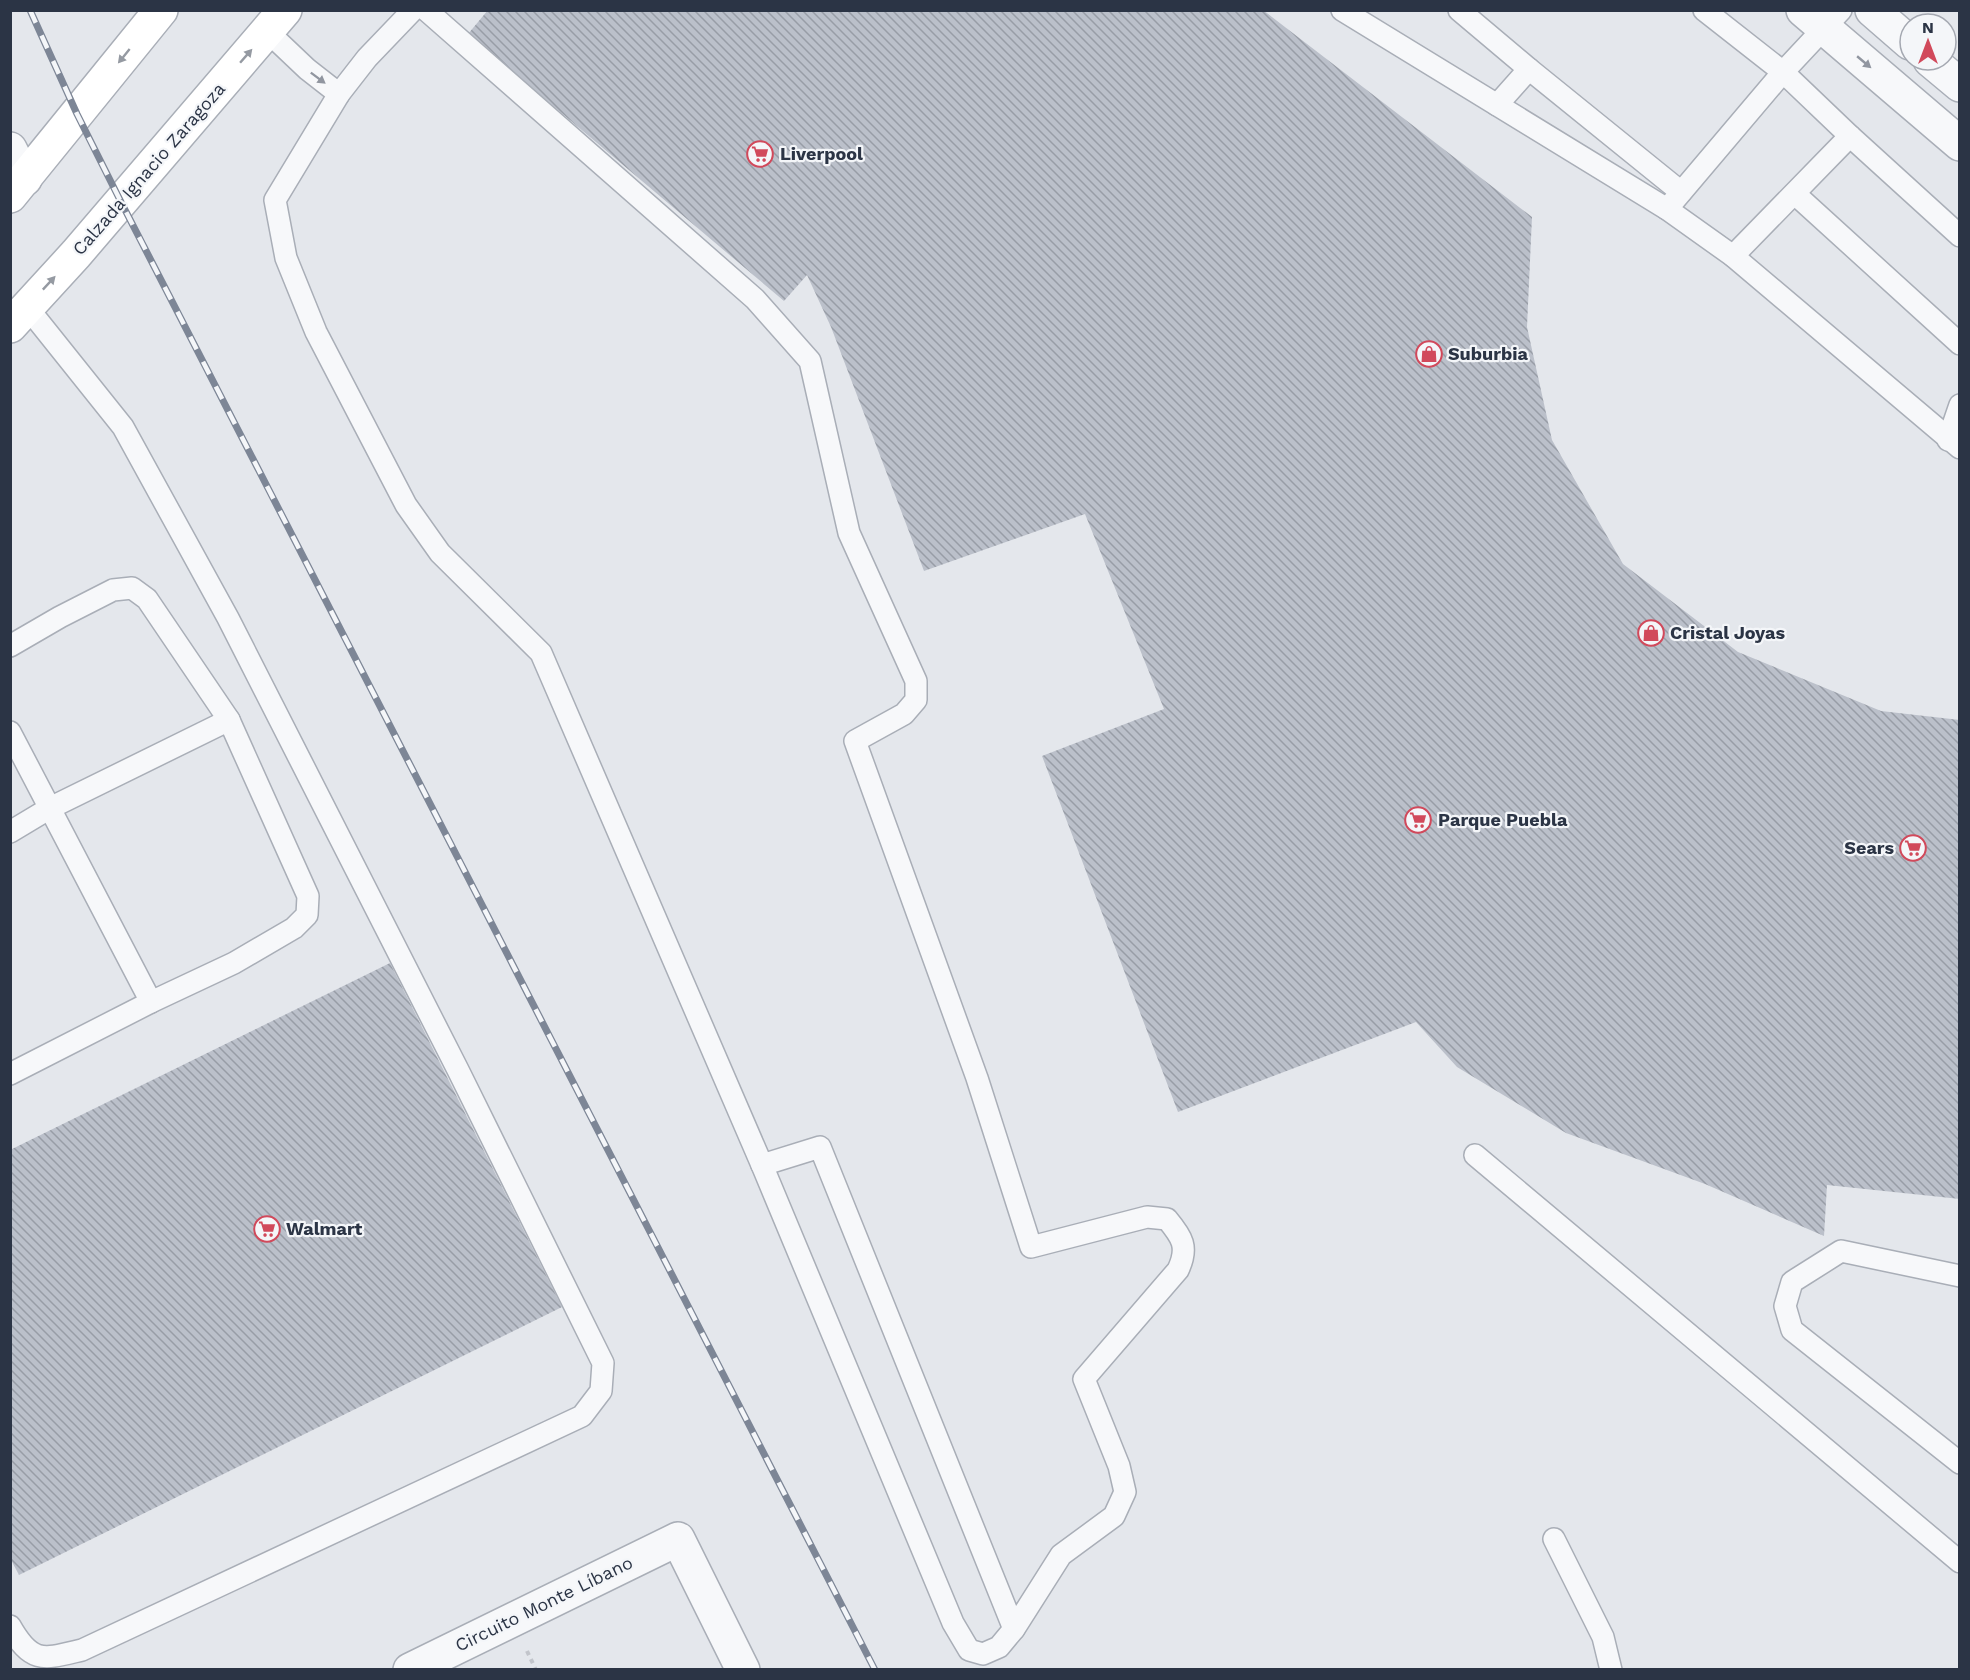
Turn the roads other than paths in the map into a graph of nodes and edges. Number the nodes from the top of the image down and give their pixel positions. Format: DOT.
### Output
graph roads {
  1 [pos="161,10"];
  2 [pos="413,10"];
  3 [pos="426,10"];
  4 [pos="1342,10"];
  5 [pos="1459,10"];
  6 [pos="1704,10"];
  7 [pos="1872,10"];
  8 [pos="1823,16"];
  9 [pos="276,21"];
  10 [pos="1898,33"];
  11 [pos="1529,69"];
  12 [pos="1784,72"];
  13 [pos="1944,72"];
  14 [pos="1959,85"];
  15 [pos="339,94"];
  16 [pos="1497,105"];
  17 [pos="1850,136"];
  18 [pos="1959,144"];
  19 [pos="10,149"];
  20 [pos="17,187"];
  21 [pos="1681,192"];
  22 [pos="1795,194"];
  23 [pos="1667,209"];
  24 [pos="1959,236"];
  25 [pos="1733,256"];
  26 [pos="19,317"];
  27 [pos="1959,344"];
  28 [pos="1959,405"];
  29 [pos="1954,444"];
  30 [pos="10,646"];
  31 [pos="229,720"];
  32 [pos="10,732"];
  33 [pos="50,808"];
  34 [pos="10,832"];
  35 [pos="151,1002"];
  36 [pos="10,1074"];
  37 [pos="1475,1155"];
  38 [pos="762,1166"];
  39 [pos="1959,1276"];
  40 [pos="1959,1463"];
  41 [pos="1554,1539"];
  42 [pos="1959,1562"];
  43 [pos="10,1626"];
  44 [pos="1014,1629"];
  45 [pos="410,1670"];
  46 [pos="743,1670"];
  47 [pos="1611,1670"];
  1 -- 20 [label="main road, one-way"];
  2 -- 15 [label="lane"];
  3 -- 44 [label="lane"];
  4 -- 16 [label="lane"];
  5 -- 11 [label="lane"];
  6 -- 12 [label="lane"];
  7 -- 10 [label="street"];
  8 -- 12 [label="lane"];
  8 -- 18 [label="street, one-way"];
  9 -- 15 [label="lane, one-way"];
  26 -- 9 [label="main road, Calzada Ignacio Zaragoza, one-way"];
  11 -- 16 [label="lane"];
  11 -- 21 [label="lane"];
  12 -- 17 [label="lane"];
  12 -- 21 [label="lane"];
  13 -- 14 [label="street"];
  15 -- 38 [label="lane"];
  16 -- 23 [label="lane"];
  17 -- 22 [label="lane"];
  17 -- 24 [label="lane"];
  19 -- 20 [label="street"];
  21 -- 23 [label="lane"];
  22 -- 25 [label="lane"];
  22 -- 27 [label="lane"];
  23 -- 25 [label="lane"];
  25 -- 29 [label="lane"];
  26 -- 43 [label="lane"];
  28 -- 29 [label="lane"];
  30 -- 31 [label="lane"];
  31 -- 33 [label="lane"];
  31 -- 35 [label="lane"];
  32 -- 33 [label="lane"];
  33 -- 34 [label="lane"];
  33 -- 35 [label="lane"];
  35 -- 36 [label="lane"];
  37 -- 42 [label="lane"];
  38 -- 44 [label="lane"];
  38 -- 44 [label="lane"];
  39 -- 40 [label="lane"];
  41 -- 47 [label="lane"];
  45 -- 46 [label="street, Circuito Monte Líbano"];
}
